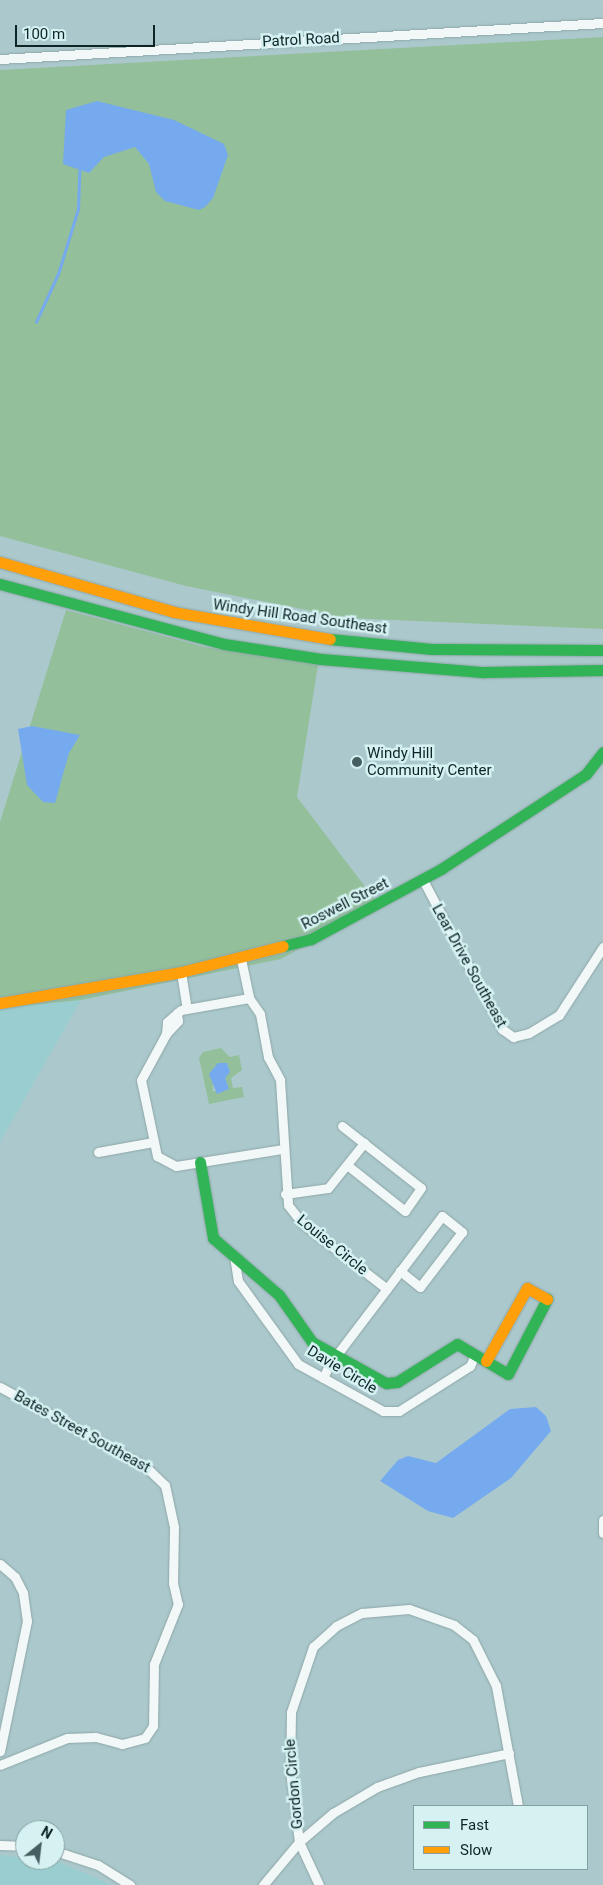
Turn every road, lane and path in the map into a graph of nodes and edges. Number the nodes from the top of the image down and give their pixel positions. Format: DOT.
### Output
graph roads {
  1 [pos="603,23"];
  2 [pos="0,59"];
  3 [pos="0,562"];
  4 [pos="0,584"];
  5 [pos="603,650"];
  6 [pos="603,670"];
  7 [pos="603,752"];
  8 [pos="603,763"];
  9 [pos="586,774"];
  10 [pos="422,880"];
  11 [pos="603,947"];
  12 [pos="241,959"];
  13 [pos="181,972"];
  14 [pos="249,998"];
  15 [pos="0,1004"];
  16 [pos="187,1008"];
  17 [pos="342,1126"];
  18 [pos="153,1142"];
  19 [pos="364,1143"];
  20 [pos="282,1149"];
  21 [pos="98,1152"];
  22 [pos="200,1162"];
  23 [pos="347,1165"];
  24 [pos="285,1194"];
  25 [pos="234,1256"];
  26 [pos="400,1271"];
  27 [pos="387,1289"];
  28 [pos="475,1355"];
  29 [pos="337,1356"];
  30 [pos="486,1361"];
  31 [pos="323,1378"];
  32 [pos="0,1387"];
  33 [pos="603,1520"];
  34 [pos="603,1533"];
  35 [pos="0,1564"];
  36 [pos="0,1751"];
  37 [pos="509,1753"];
  38 [pos="0,1764"];
  39 [pos="518,1805"];
  40 [pos="300,1842"];
  41 [pos="0,1845"];
  42 [pos="15,1846"];
  43 [pos="65,1854"];
  44 [pos="130,1885"];
  45 [pos="263,1885"];
  46 [pos="319,1885"];
  1 -- 2 [label="street, Patrol Road"];
  3 -- 5 [label="street, Windy Hill Road Southeast"];
  4 -- 6 [label="street"];
  7 -- 9 [label="street, Roswell Street"];
  8 -- 9 [label="street"];
  9 -- 10 [label="street, Roswell Street"];
  10 -- 11 [label="street, Lear Drive Southeast"];
  10 -- 12 [label="street, Roswell Street"];
  12 -- 13 [label="street, Roswell Street"];
  12 -- 14 [label="street"];
  13 -- 15 [label="street, Roswell Street"];
  13 -- 16 [label="street"];
  14 -- 16 [label="street"];
  14 -- 20 [label="street"];
  16 -- 18 [label="street"];
  17 -- 19 [label="street"];
  18 -- 21 [label="street"];
  18 -- 22 [label="street"];
  19 -- 23 [label="street"];
  19 -- 23 [label="street"];
  20 -- 22 [label="street"];
  20 -- 24 [label="street"];
  22 -- 25 [label="street, Davie Circle"];
  23 -- 24 [label="street"];
  24 -- 27 [label="street, Louise Circle"];
  25 -- 29 [label="street, Davie Circle"];
  25 -- 31 [label="street, Davie Circle"];
  26 -- 26 [label="street"];
  26 -- 27 [label="street"];
  27 -- 29 [label="street"];
  28 -- 29 [label="street, Davie Circle"];
  28 -- 30 [label="street, Davie Circle"];
  28 -- 31 [label="street, Davie Circle"];
  29 -- 31 [label="street"];
  30 -- 30 [label="street, Davie Circle"];
  32 -- 38 [label="street, Bates Street Southeast"];
  33 -- 34 [label="street"];
  35 -- 36 [label="street"];
  37 -- 39 [label="street, Gordon Circle"];
  37 -- 40 [label="street"];
  37 -- 40 [label="street, Gordon Circle"];
  40 -- 45 [label="street"];
  40 -- 46 [label="street, Gordon Circle"];
  41 -- 42 [label="street"];
  43 -- 44 [label="street"];
}
